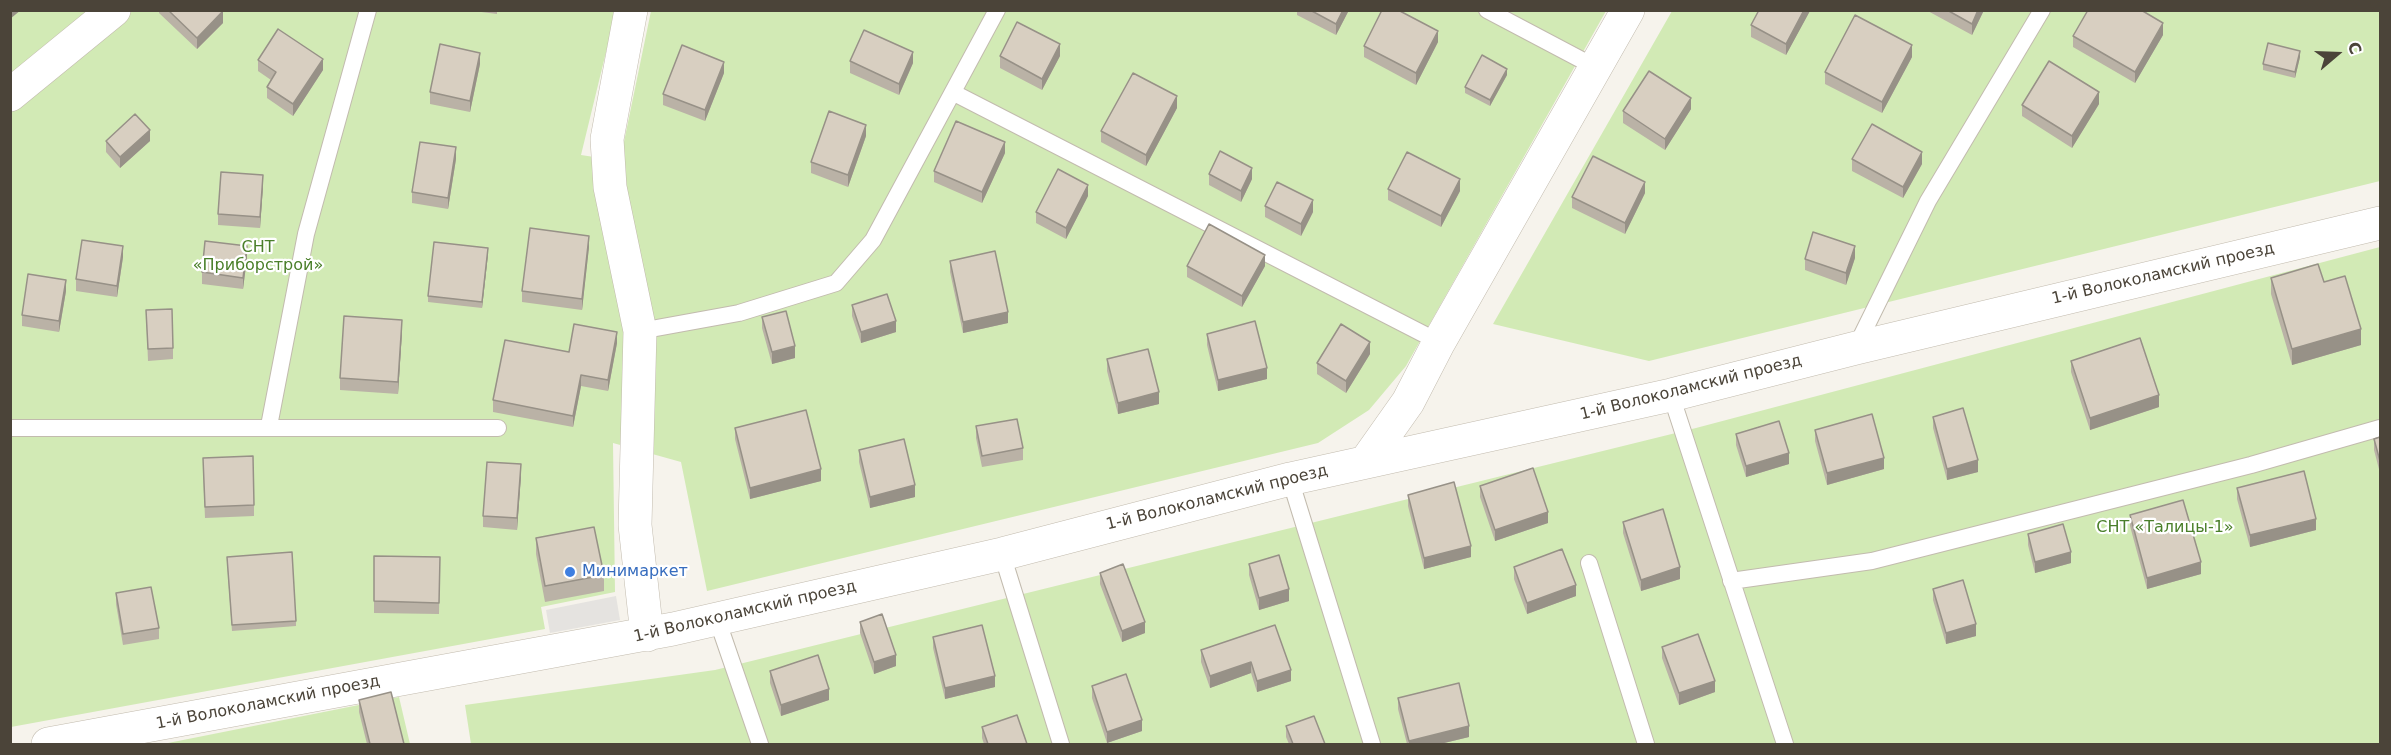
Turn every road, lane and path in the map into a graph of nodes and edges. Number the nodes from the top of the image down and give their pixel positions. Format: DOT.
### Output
graph roads {
  1 [pos="114,10"];
  2 [pos="368,10"];
  3 [pos="631,10"];
  4 [pos="997,10"];
  5 [pos="1487,10"];
  6 [pos="1629,10"];
  7 [pos="2042,10"];
  8 [pos="1595,67"];
  9 [pos="954,93"];
  10 [pos="10,95"];
  11 [pos="2380,223"];
  12 [pos="640,331"];
  13 [pos="1439,342"];
  14 [pos="1856,348"];
  15 [pos="1671,395"];
  16 [pos="269,426"];
  17 [pos="10,428"];
  18 [pos="498,428"];
  19 [pos="2380,428"];
  20 [pos="1367,460"];
  21 [pos="1290,478"];
  22 [pos="1002,554"];
  23 [pos="1589,563"];
  24 [pos="1731,581"];
  25 [pos="717,619"];
  26 [pos="647,635"];
  27 [pos="48,744"];
  28 [pos="760,744"];
  29 [pos="1061,744"];
  30 [pos="1372,744"];
  31 [pos="1646,744"];
  32 [pos="1785,744"];
  1 -- 10 [label="street"];
  2 -- 16 [label="lane"];
  3 -- 12 [label="street"];
  4 -- 9 [label="lane"];
  5 -- 8 [label="lane"];
  6 -- 8 [label="street"];
  7 -- 14 [label="lane"];
  8 -- 13 [label="street"];
  9 -- 12 [label="lane"];
  9 -- 13 [label="lane"];
  11 -- 14 [label="street, 1-й Волоколамский проезд"];
  12 -- 26 [label="street"];
  13 -- 20 [label="street"];
  14 -- 15 [label="street, 1-й Волоколамский проезд"];
  15 -- 20 [label="street, 1-й Волоколамский проезд"];
  15 -- 24 [label="lane"];
  16 -- 17 [label="lane"];
  16 -- 18 [label="lane"];
  19 -- 24 [label="lane"];
  20 -- 21 [label="street, 1-й Волоколамский проезд"];
  21 -- 22 [label="street, 1-й Волоколамский проезд"];
  21 -- 30 [label="lane"];
  22 -- 25 [label="street, 1-й Волоколамский проезд"];
  22 -- 29 [label="lane"];
  23 -- 31 [label="lane"];
  24 -- 32 [label="lane"];
  25 -- 26 [label="street, 1-й Волоколамский проезд"];
  25 -- 28 [label="lane"];
  26 -- 27 [label="street, 1-й Волоколамский проезд"];
}
